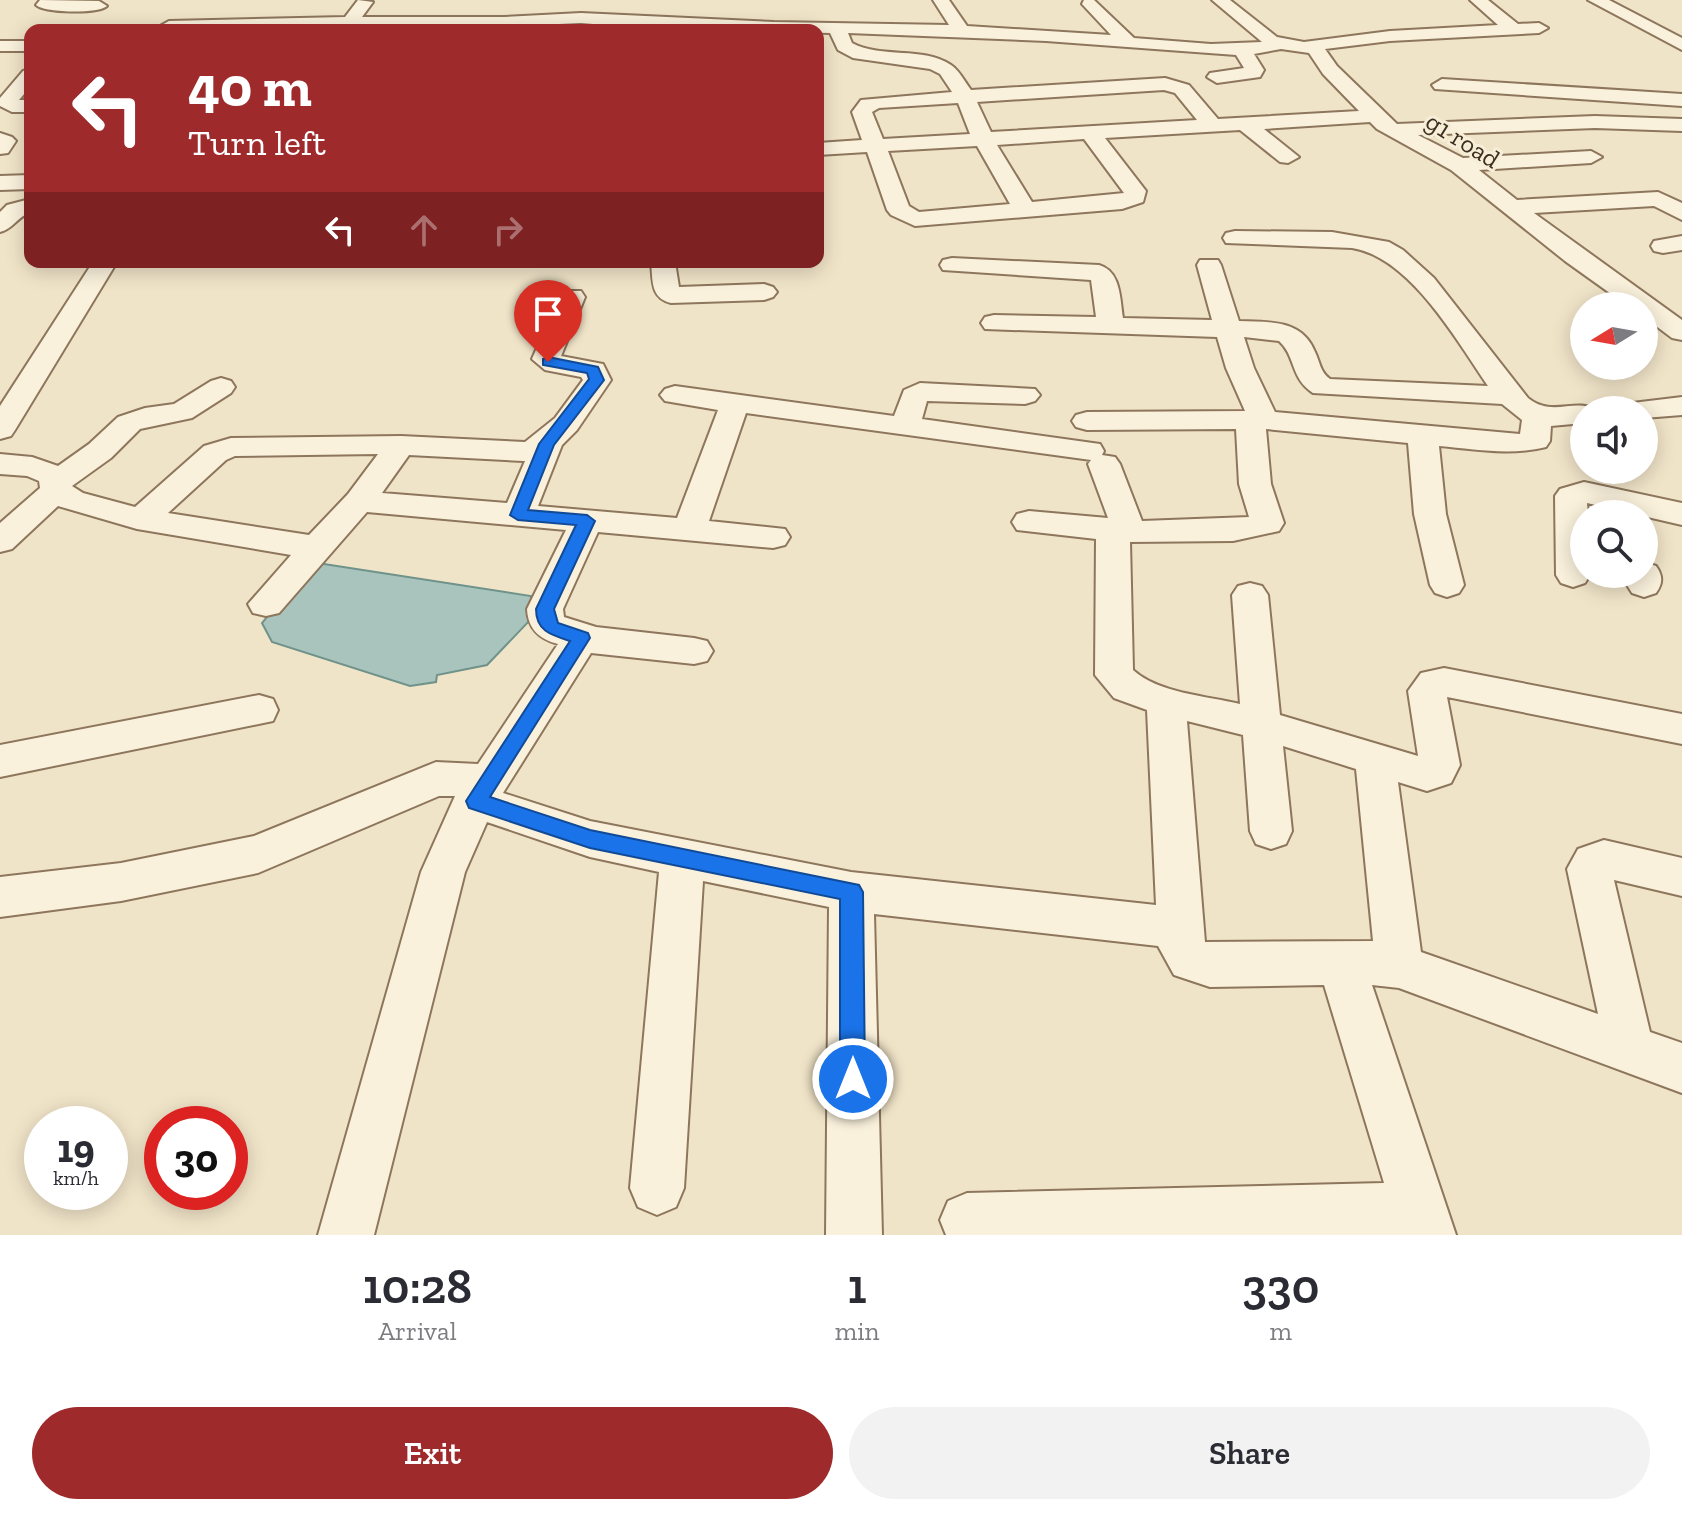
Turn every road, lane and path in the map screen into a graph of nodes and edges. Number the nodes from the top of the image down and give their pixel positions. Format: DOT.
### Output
graph roads {
  1 [pos="51,0"];
  2 [pos="366,0"];
  3 [pos="538,0"];
  4 [pos="941,0"];
  5 [pos="1220,0"];
  6 [pos="1478,0"];
  7 [pos="1090,4"];
  8 [pos="99,6"];
  9 [pos="1594,8"];
  10 [pos="1494,11"];
  11 [pos="1551,11"];
  12 [pos="621,21"];
  13 [pos="350,22"];
  14 [pos="307,24"];
  15 [pos="417,24"];
  16 [pos="537,24"];
  17 [pos="558,24"];
  18 [pos="633,24"];
  19 [pos="677,24"];
  20 [pos="824,27"];
  21 [pos="837,27"];
  22 [pos="1539,28"];
  23 [pos="1514,29"];
  24 [pos="963,33"];
  25 [pos="1128,42"];
  26 [pos="1279,44"];
  27 [pos="1682,45"];
  28 [pos="0,46"];
  29 [pos="24,46"];
  30 [pos="1309,46"];
  31 [pos="1242,50"];
  32 [pos="1217,77"];
  33 [pos="24,82"];
  34 [pos="1442,85"];
  35 [pos="966,98"];
  36 [pos="1682,100"];
  37 [pos="24,106"];
  38 [pos="1244,123"];
  39 [pos="1382,123"];
  40 [pos="1682,125"];
  41 [pos="1213,126"];
  42 [pos="1089,132"];
  43 [pos="0,139"];
  44 [pos="983,139"];
  45 [pos="873,145"];
  46 [pos="0,148"];
  47 [pos="824,149"];
  48 [pos="1288,157"];
  49 [pos="1591,157"];
  50 [pos="1459,165"];
  51 [pos="24,182"];
  52 [pos="0,183"];
  53 [pos="1512,207"];
  54 [pos="24,208"];
  55 [pos="1026,211"];
  56 [pos="1682,213"];
  57 [pos="0,228"];
  58 [pos="24,230"];
  59 [pos="1235,238"];
  60 [pos="952,265"];
  61 [pos="1209,265"];
  62 [pos="101,268"];
  63 [pos="664,268"];
  64 [pos="764,292"];
  65 [pos="572,297"];
  66 [pos="994,323"];
  67 [pos="1111,326"];
  68 [pos="1226,328"];
  69 [pos="1682,332"];
  70 [pos="221,387"];
  71 [pos="675,395"];
  72 [pos="1025,395"];
  73 [pos="1510,396"];
  74 [pos="735,404"];
  75 [pos="1682,406"];
  76 [pos="1658,408"];
  77 [pos="1570,415"];
  78 [pos="1537,416"];
  79 [pos="1257,420"];
  80 [pos="905,428"];
  81 [pos="0,430"];
  82 [pos="1423,435"];
  83 [pos="547,444"];
  84 [pos="401,445"];
  85 [pos="1093,445"];
  86 [pos="0,464"];
  87 [pos="56,487"];
  88 [pos="1571,500"];
  89 [pos="1610,500"];
  90 [pos="359,501"];
  91 [pos="1658,511"];
  92 [pos="1682,514"];
  93 [pos="518,515"];
  94 [pos="142,519"];
  95 [pos="587,521"];
  96 [pos="1029,522"];
  97 [pos="689,530"];
  98 [pos="1141,532"];
  99 [pos="773,537"];
  100 [pos="0,541"];
  101 [pos="318,548"];
  102 [pos="1447,585"];
  103 [pos="1250,595"];
  104 [pos="266,604"];
  105 [pos="581,638"];
  106 [pos="694,651"];
  107 [pos="1166,701"];
  108 [pos="259,710"];
  109 [pos="1264,725"];
  110 [pos="1682,729"];
  111 [pos="1375,760"];
  112 [pos="0,761"];
  113 [pos="476,801"];
  114 [pos="1271,831"];
  115 [pos="682,860"];
  116 [pos="1682,877"];
  117 [pos="851,892"];
  118 [pos="0,897"];
  119 [pos="1180,928"];
  120 [pos="1341,963"];
  121 [pos="1399,966"];
  122 [pos="1629,1046"];
  123 [pos="1682,1068"];
  124 [pos="657,1188"];
  125 [pos="967,1220"];
  126 [pos="1425,1222"];
  127 [pos="346,1235"];
  128 [pos="854,1235"];
  1 -- 8 [label="street"];
  2 -- 13 [label="street"];
  3 -- 16 [label="street"];
  4 -- 24 [label="street"];
  5 -- 26 [label="street"];
  6 -- 10 [label="street"];
  7 -- 25 [label="street"];
  9 -- 27 [label="street"];
  10 -- 11 [label="street"];
  10 -- 23 [label="street"];
  12 -- 17 [label="street"];
  12 -- 18 [label="street"];
  12 -- 19 [label="street"];
  13 -- 14 [label="street"];
  13 -- 15 [label="street"];
  20 -- 21 [label="street"];
  21 -- 24 [label="street"];
  21 -- 35 [label="street"];
  22 -- 23 [label="street"];
  23 -- 30 [label="street"];
  24 -- 25 [label="street"];
  25 -- 31 [label="street"];
  26 -- 30 [label="street"];
  26 -- 31 [label="street"];
  28 -- 29 [label="street"];
  30 -- 39 [label="street, g1 road"];
  31 -- 32 [label="street"];
  33 -- 37 [label="street"];
  34 -- 36 [label="street"];
  35 -- 41 [label="street"];
  35 -- 44 [label="street"];
  35 -- 45 [label="street"];
  38 -- 39 [label="street"];
  38 -- 41 [label="street"];
  38 -- 48 [label="street"];
  39 -- 40 [label="street"];
  39 -- 50 [label="street, g1 road"];
  41 -- 42 [label="street"];
  42 -- 44 [label="street"];
  42 -- 55 [label="street"];
  43 -- 46 [label="street"];
  44 -- 45 [label="street"];
  44 -- 55 [label="street"];
  45 -- 47 [label="street"];
  45 -- 55 [label="street"];
  49 -- 50 [label="street"];
  50 -- 53 [label="street, g1 road"];
  51 -- 52 [label="street"];
  53 -- 56 [label="street"];
  53 -- 69 [label="street, g1 road"];
  54 -- 57 [label="street"];
  57 -- 58 [label="street"];
  59 -- 73 [label="street"];
  60 -- 67 [label="street"];
  61 -- 68 [label="street"];
  62 -- 81 [label="street"];
  63 -- 64 [label="street"];
  65 -- 83 [label="street"];
  66 -- 67 [label="street"];
  67 -- 68 [label="street"];
  68 -- 73 [label="street"];
  68 -- 79 [label="street"];
  70 -- 87 [label="street"];
  71 -- 74 [label="street"];
  72 -- 80 [label="street"];
  73 -- 78 [label="street"];
  74 -- 80 [label="street"];
  74 -- 97 [label="street"];
  75 -- 76 [label="street"];
  77 -- 78 [label="street"];
  78 -- 82 [label="street"];
  79 -- 82 [label="street"];
  79 -- 85 [label="street"];
  79 -- 98 [label="street"];
  80 -- 85 [label="street"];
  82 -- 102 [label="street"];
  83 -- 84 [label="street"];
  83 -- 93 [label="street"];
  84 -- 90 [label="street"];
  84 -- 94 [label="street"];
  85 -- 98 [label="street"];
  86 -- 87 [label="street"];
  87 -- 94 [label="street"];
  87 -- 100 [label="street"];
  88 -- 89 [label="street"];
  90 -- 93 [label="street"];
  90 -- 101 [label="street"];
  91 -- 92 [label="street"];
  93 -- 95 [label="street"];
  94 -- 101 [label="street"];
  95 -- 97 [label="street"];
  95 -- 105 [label="street"];
  96 -- 98 [label="street"];
  97 -- 99 [label="street"];
  98 -- 107 [label="street"];
  101 -- 104 [label="street"];
  103 -- 109 [label="street"];
  105 -- 106 [label="street"];
  105 -- 113 [label="street"];
  107 -- 109 [label="street"];
  107 -- 119 [label="street"];
  108 -- 112 [label="street"];
  109 -- 111 [label="street"];
  109 -- 114 [label="street"];
  110 -- 111 [label="street"];
  111 -- 121 [label="street"];
  113 -- 115 [label="street"];
  113 -- 118 [label="street"];
  113 -- 127 [label="street"];
  115 -- 117 [label="street"];
  115 -- 124 [label="street"];
  116 -- 122 [label="street"];
  117 -- 119 [label="street"];
  117 -- 128 [label="street"];
  119 -- 120 [label="street"];
  120 -- 121 [label="street"];
  120 -- 126 [label="street"];
  121 -- 122 [label="street"];
  122 -- 123 [label="street"];
  125 -- 126 [label="street"];
}
